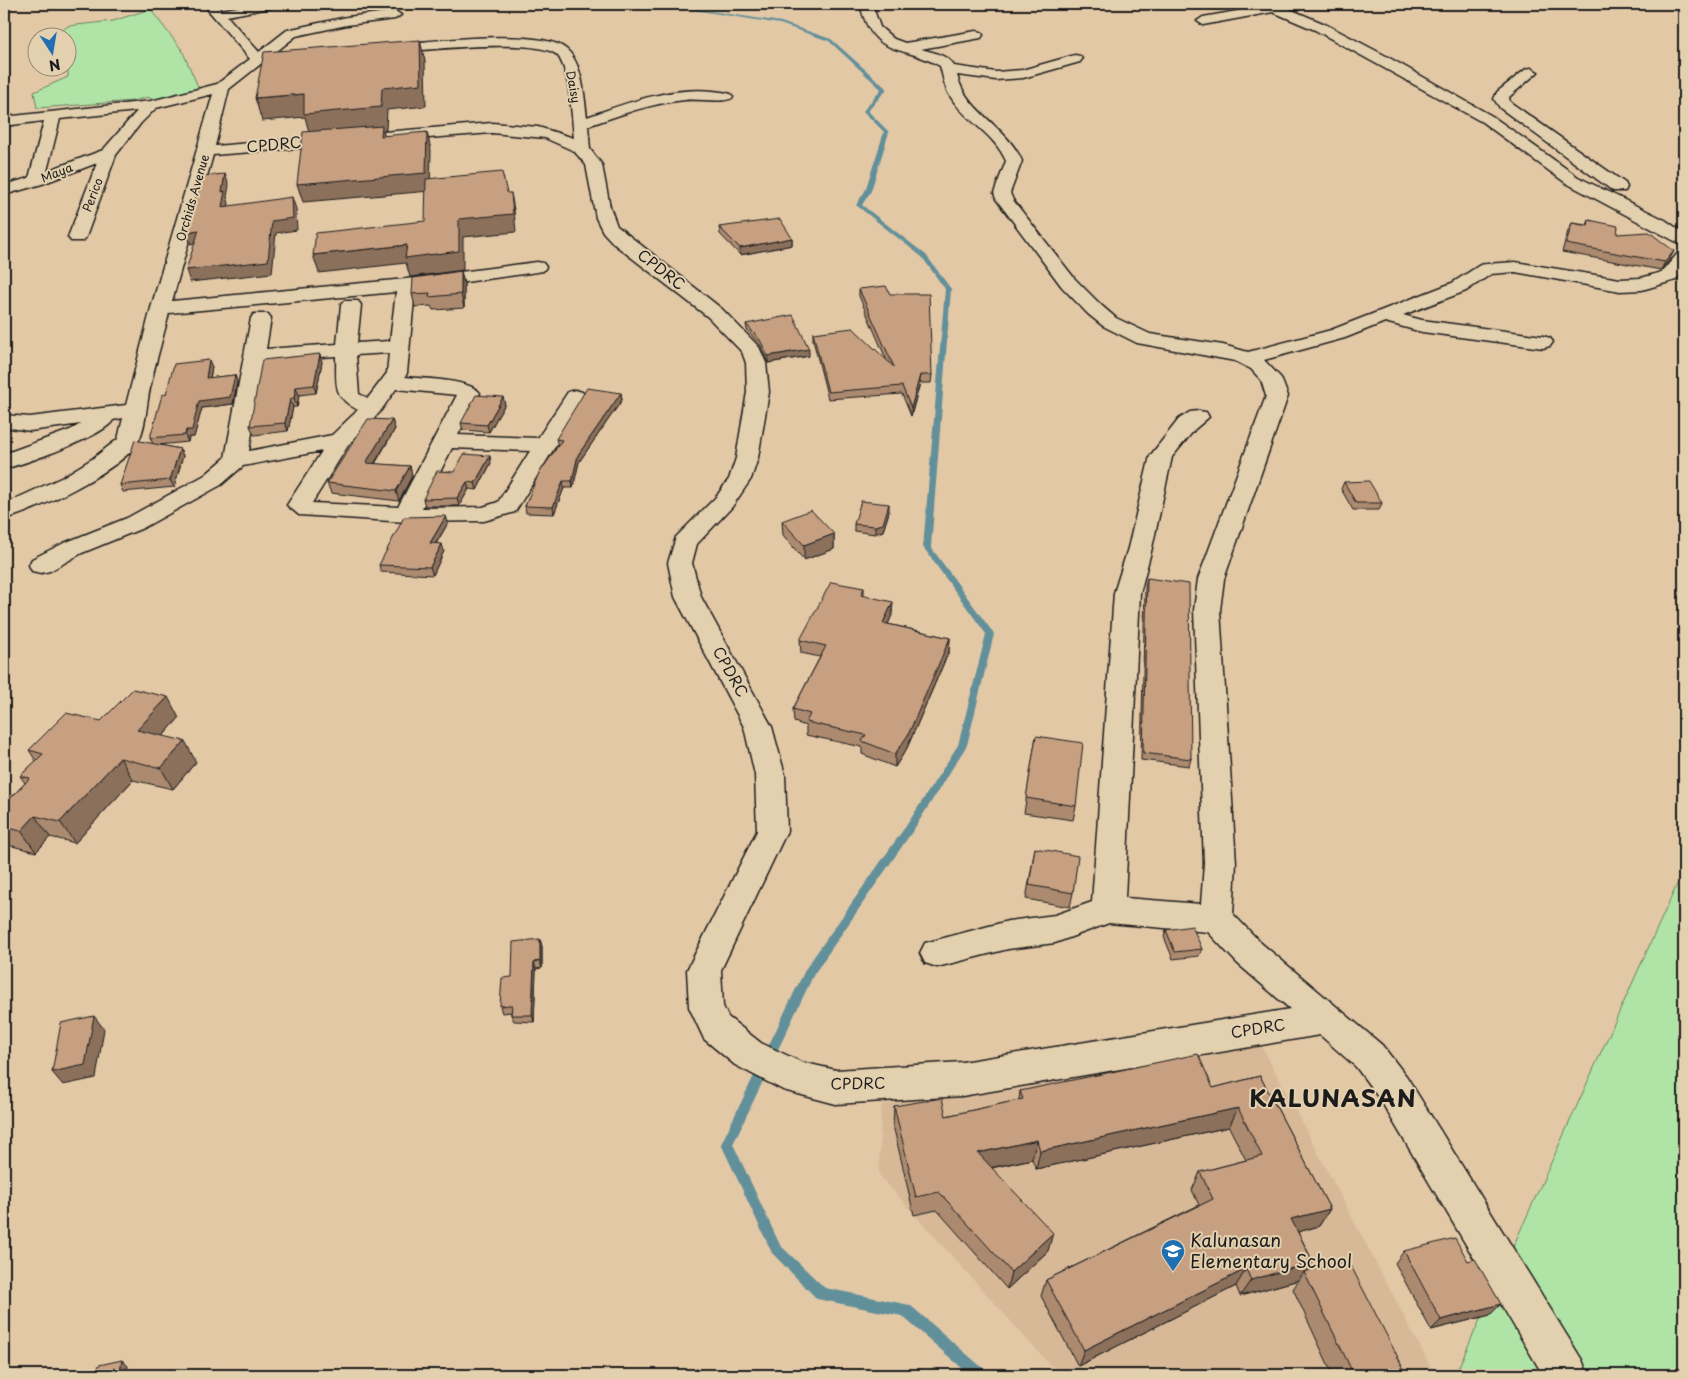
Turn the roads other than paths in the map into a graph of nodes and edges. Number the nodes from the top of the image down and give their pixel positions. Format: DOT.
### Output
graph roads {
  1 [pos="210,4"];
  2 [pos="384,4"];
  3 [pos="866,4"];
  4 [pos="1270,6"];
  5 [pos="269,10"];
  6 [pos="333,10"];
  7 [pos="219,14"];
  8 [pos="347,21"];
  9 [pos="1203,21"];
  10 [pos="292,33"];
  11 [pos="976,35"];
  12 [pos="905,47"];
  13 [pos="366,51"];
  14 [pos="287,57"];
  15 [pos="1075,59"];
  16 [pos="258,60"];
  17 [pos="949,70"];
  18 [pos="1531,72"];
  19 [pos="222,87"];
  20 [pos="726,96"];
  21 [pos="151,105"];
  22 [pos="52,116"];
  23 [pos="4,121"];
  24 [pos="581,137"];
  25 [pos="206,151"];
  26 [pos="109,153"];
  27 [pos="36,181"];
  28 [pos="8,189"];
  29 [pos="4,206"];
  30 [pos="1684,225"];
  31 [pos="77,237"];
  32 [pos="1684,241"];
  33 [pos="1684,258"];
  34 [pos="537,267"];
  35 [pos="406,285"];
  36 [pos="351,305"];
  37 [pos="161,308"];
  38 [pos="1383,316"];
  39 [pos="261,318"];
  40 [pos="1543,342"];
  41 [pos="399,346"];
  42 [pos="346,350"];
  43 [pos="255,356"];
  44 [pos="1247,358"];
  45 [pos="393,382"];
  46 [pos="575,396"];
  47 [pos="372,408"];
  48 [pos="137,410"];
  49 [pos="114,413"];
  50 [pos="1198,417"];
  51 [pos="4,420"];
  52 [pos="30,424"];
  53 [pos="4,432"];
  54 [pos="340,440"];
  55 [pos="446,440"];
  56 [pos="545,445"];
  57 [pos="236,460"];
  58 [pos="4,462"];
  59 [pos="4,512"];
  60 [pos="406,514"];
  61 [pos="41,566"];
  62 [pos="1108,910"];
  63 [pos="1216,919"];
  64 [pos="937,953"];
  65 [pos="1325,1018"];
  66 [pos="1567,1375"];
  1 -- 7 [label="street"];
  2 -- 8 [label="street"];
  3 -- 12 [label="street"];
  4 -- 9 [label="street"];
  4 -- 32 [label="street"];
  5 -- 7 [label="street"];
  5 -- 10 [label="street"];
  6 -- 8 [label="street"];
  7 -- 16 [label="street"];
  8 -- 10 [label="street"];
  10 -- 16 [label="street"];
  11 -- 12 [label="street"];
  12 -- 17 [label="street"];
  13 -- 24 [label="street, Daisy"];
  14 -- 16 [label="street"];
  15 -- 17 [label="street"];
  16 -- 19 [label="street"];
  17 -- 44 [label="street"];
  18 -- 30 [label="street"];
  19 -- 21 [label="street"];
  19 -- 25 [label="street, Orchids Avenue"];
  20 -- 24 [label="street"];
  21 -- 22 [label="street"];
  21 -- 26 [label="street"];
  22 -- 23 [label="street"];
  22 -- 27 [label="street"];
  24 -- 25 [label="street, CPDRC"];
  24 -- 65 [label="street, CPDRC"];
  25 -- 37 [label="street, Orchids Avenue"];
  26 -- 27 [label="street, Maya"];
  26 -- 31 [label="street, Perico"];
  27 -- 28 [label="street, Maya"];
  28 -- 29 [label="street"];
  33 -- 38 [label="street"];
  34 -- 35 [label="street"];
  35 -- 37 [label="street"];
  35 -- 41 [label="street"];
  36 -- 42 [label="street"];
  37 -- 48 [label="street, Orchids Avenue"];
  38 -- 40 [label="street"];
  38 -- 44 [label="street"];
  39 -- 43 [label="street"];
  41 -- 42 [label="street"];
  41 -- 45 [label="street"];
  42 -- 43 [label="street"];
  42 -- 47 [label="street"];
  43 -- 57 [label="street"];
  44 -- 63 [label="street"];
  45 -- 47 [label="street"];
  45 -- 55 [label="street"];
  46 -- 56 [label="street"];
  47 -- 54 [label="street"];
  48 -- 49 [label="street"];
  48 -- 59 [label="street, Orchids Avenue"];
  49 -- 52 [label="street"];
  49 -- 58 [label="street"];
  50 -- 62 [label="street"];
  51 -- 52 [label="street"];
  52 -- 53 [label="street"];
  54 -- 57 [label="street"];
  54 -- 60 [label="street"];
  55 -- 56 [label="street"];
  55 -- 60 [label="street"];
  56 -- 60 [label="street"];
  57 -- 61 [label="street"];
  62 -- 63 [label="street"];
  62 -- 64 [label="street"];
  63 -- 65 [label="street"];
  65 -- 66 [label="street"];
}
